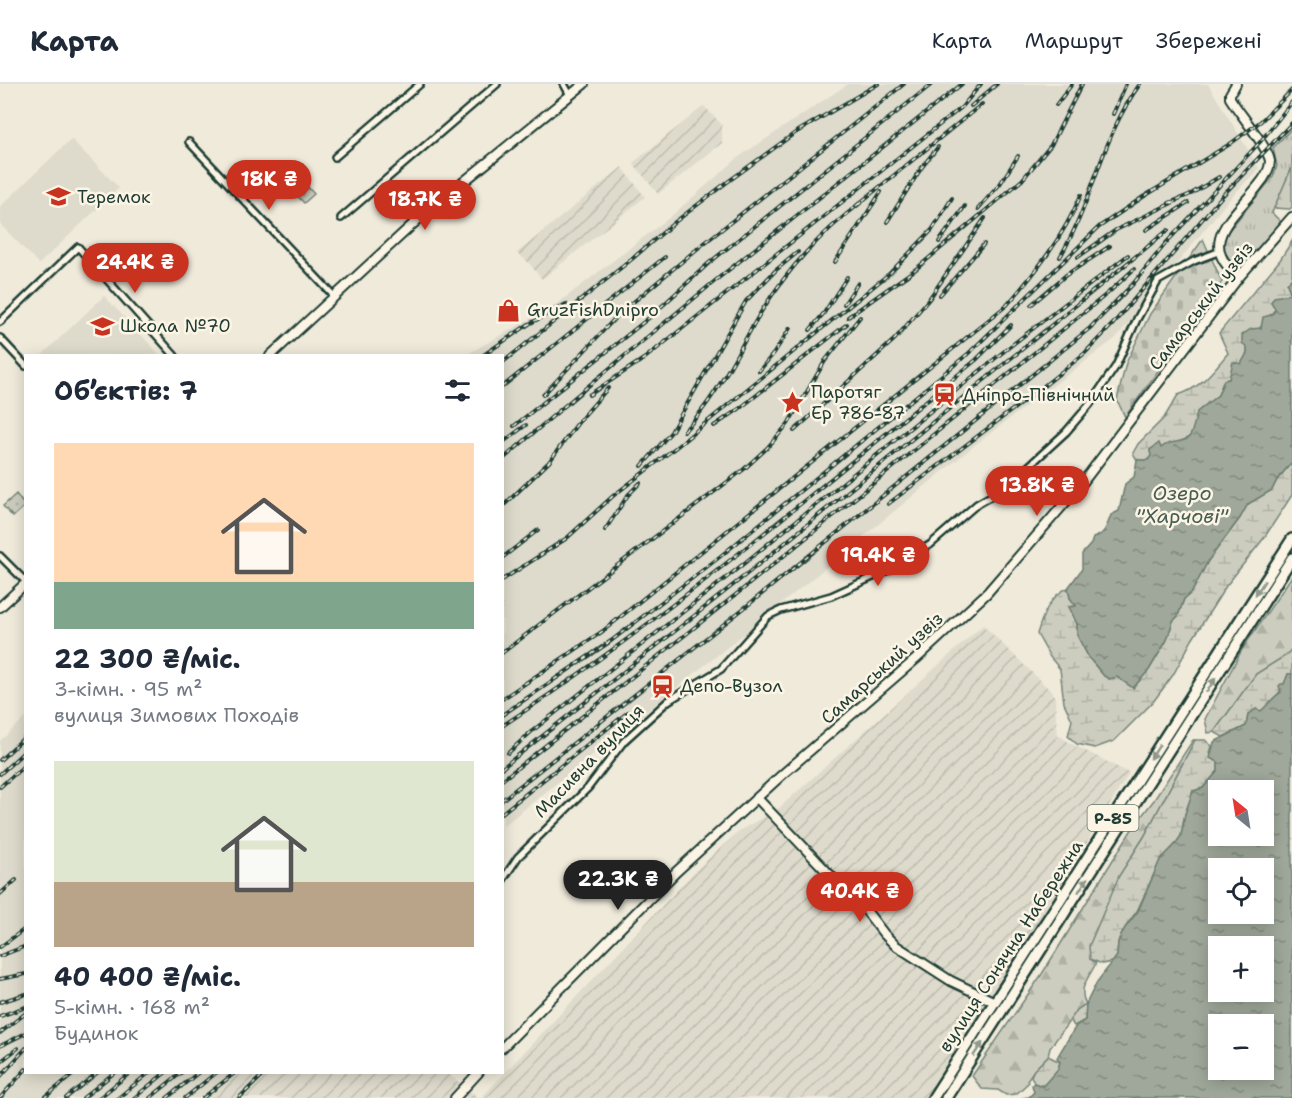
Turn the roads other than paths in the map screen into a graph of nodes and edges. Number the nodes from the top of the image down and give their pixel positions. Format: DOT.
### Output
graph roads {
  1 [pos="420,84"];
  2 [pos="497,84"];
  3 [pos="564,84"];
  4 [pos="584,84"];
  5 [pos="1236,84"];
  6 [pos="570,95"];
  7 [pos="189,142"];
  8 [pos="335,157"];
  9 [pos="1292,217"];
  10 [pos="341,218"];
  11 [pos="1218,252"];
  12 [pos="1239,277"];
  13 [pos="334,296"];
  14 [pos="0,322"];
  15 [pos="0,338"];
  16 [pos="173,354"];
  17 [pos="272,354"];
  18 [pos="24,364"];
  19 [pos="1292,539"];
  20 [pos="0,556"];
  21 [pos="1292,558"];
  22 [pos="24,580"];
  23 [pos="24,584"];
  24 [pos="0,607"];
  25 [pos="757,798"];
  26 [pos="504,878"];
  27 [pos="996,1002"];
  28 [pos="504,1046"];
  29 [pos="477,1074"];
  30 [pos="455,1098"];
  31 [pos="933,1098"];
  32 [pos="946,1098"];
  1 -- 8 [label="street"];
  2 -- 10 [label="street"];
  3 -- 6 [label="street"];
  4 -- 6 [label="main road"];
  5 -- 11 [label="main road"];
  6 -- 13 [label="main road"];
  7 -- 13 [label="street"];
  9 -- 12 [label="main road, Самарський узвіз"];
  11 -- 12 [label="main road"];
  11 -- 26 [label="street, Масивна вулиця"];
  12 -- 25 [label="main road, Самарський узвіз"];
  13 -- 17 [label="main road"];
  14 -- 16 [label="street"];
  15 -- 18 [label="street"];
  19 -- 27 [label="main road, вулиця Сонячна Набережна / Р-85, one-way"];
  20 -- 22 [label="street"];
  32 -- 21 [label="main road, вулиця Сонячна Набережна / Р-85, one-way"];
  23 -- 24 [label="main road"];
  25 -- 27 [label="main road"];
  25 -- 28 [label="main road, Самарський узвіз"];
  27 -- 31 [label="main road, вулиця Сонячна Набережна / Р-85"];
  29 -- 30 [label="main road"];
}
